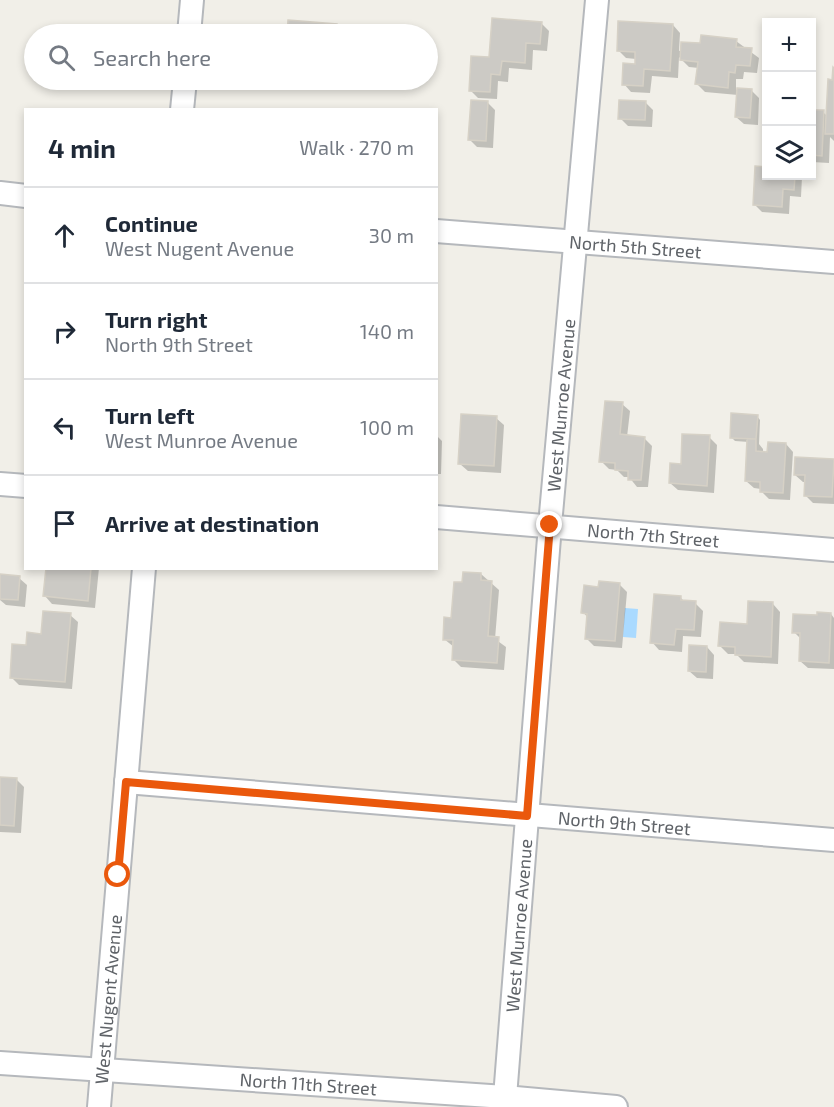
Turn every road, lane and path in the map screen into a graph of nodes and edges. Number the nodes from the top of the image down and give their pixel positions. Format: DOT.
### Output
graph roads {
  1 [pos="192,0"];
  2 [pos="597,0"];
  3 [pos="190,24"];
  4 [pos="184,90"];
  5 [pos="182,108"];
  6 [pos="0,193"];
  7 [pos="24,196"];
  8 [pos="438,231"];
  9 [pos="575,242"];
  10 [pos="834,262"];
  11 [pos="0,484"];
  12 [pos="24,486"];
  13 [pos="438,517"];
  14 [pos="550,525"];
  15 [pos="834,550"];
  16 [pos="144,570"];
  17 [pos="126,782"];
  18 [pos="527,816"];
  19 [pos="834,840"];
  20 [pos="0,1063"];
  21 [pos="102,1071"];
  22 [pos="505,1097"];
  23 [pos="99,1107"];
  24 [pos="616,1107"];
  1 -- 3 [label="street"];
  2 -- 9 [label="street, West Munroe Avenue"];
  4 -- 5 [label="street"];
  6 -- 7 [label="street"];
  8 -- 9 [label="street, North 5th Street"];
  9 -- 10 [label="street, North 5th Street"];
  9 -- 14 [label="street, West Munroe Avenue"];
  11 -- 12 [label="street"];
  13 -- 14 [label="street, North 7th Street"];
  14 -- 15 [label="street, North 7th Street"];
  14 -- 18 [label="street, West Munroe Avenue"];
  16 -- 17 [label="street, West Nugent Avenue"];
  17 -- 18 [label="street, North 9th Street"];
  17 -- 21 [label="street, West Nugent Avenue"];
  18 -- 19 [label="street, North 9th Street"];
  18 -- 22 [label="street, West Munroe Avenue"];
  20 -- 21 [label="street, North 11th Street"];
  21 -- 22 [label="street, North 11th Street"];
  21 -- 23 [label="street, West Nugent Avenue"];
  22 -- 24 [label="street, North 11th Street"];
}
